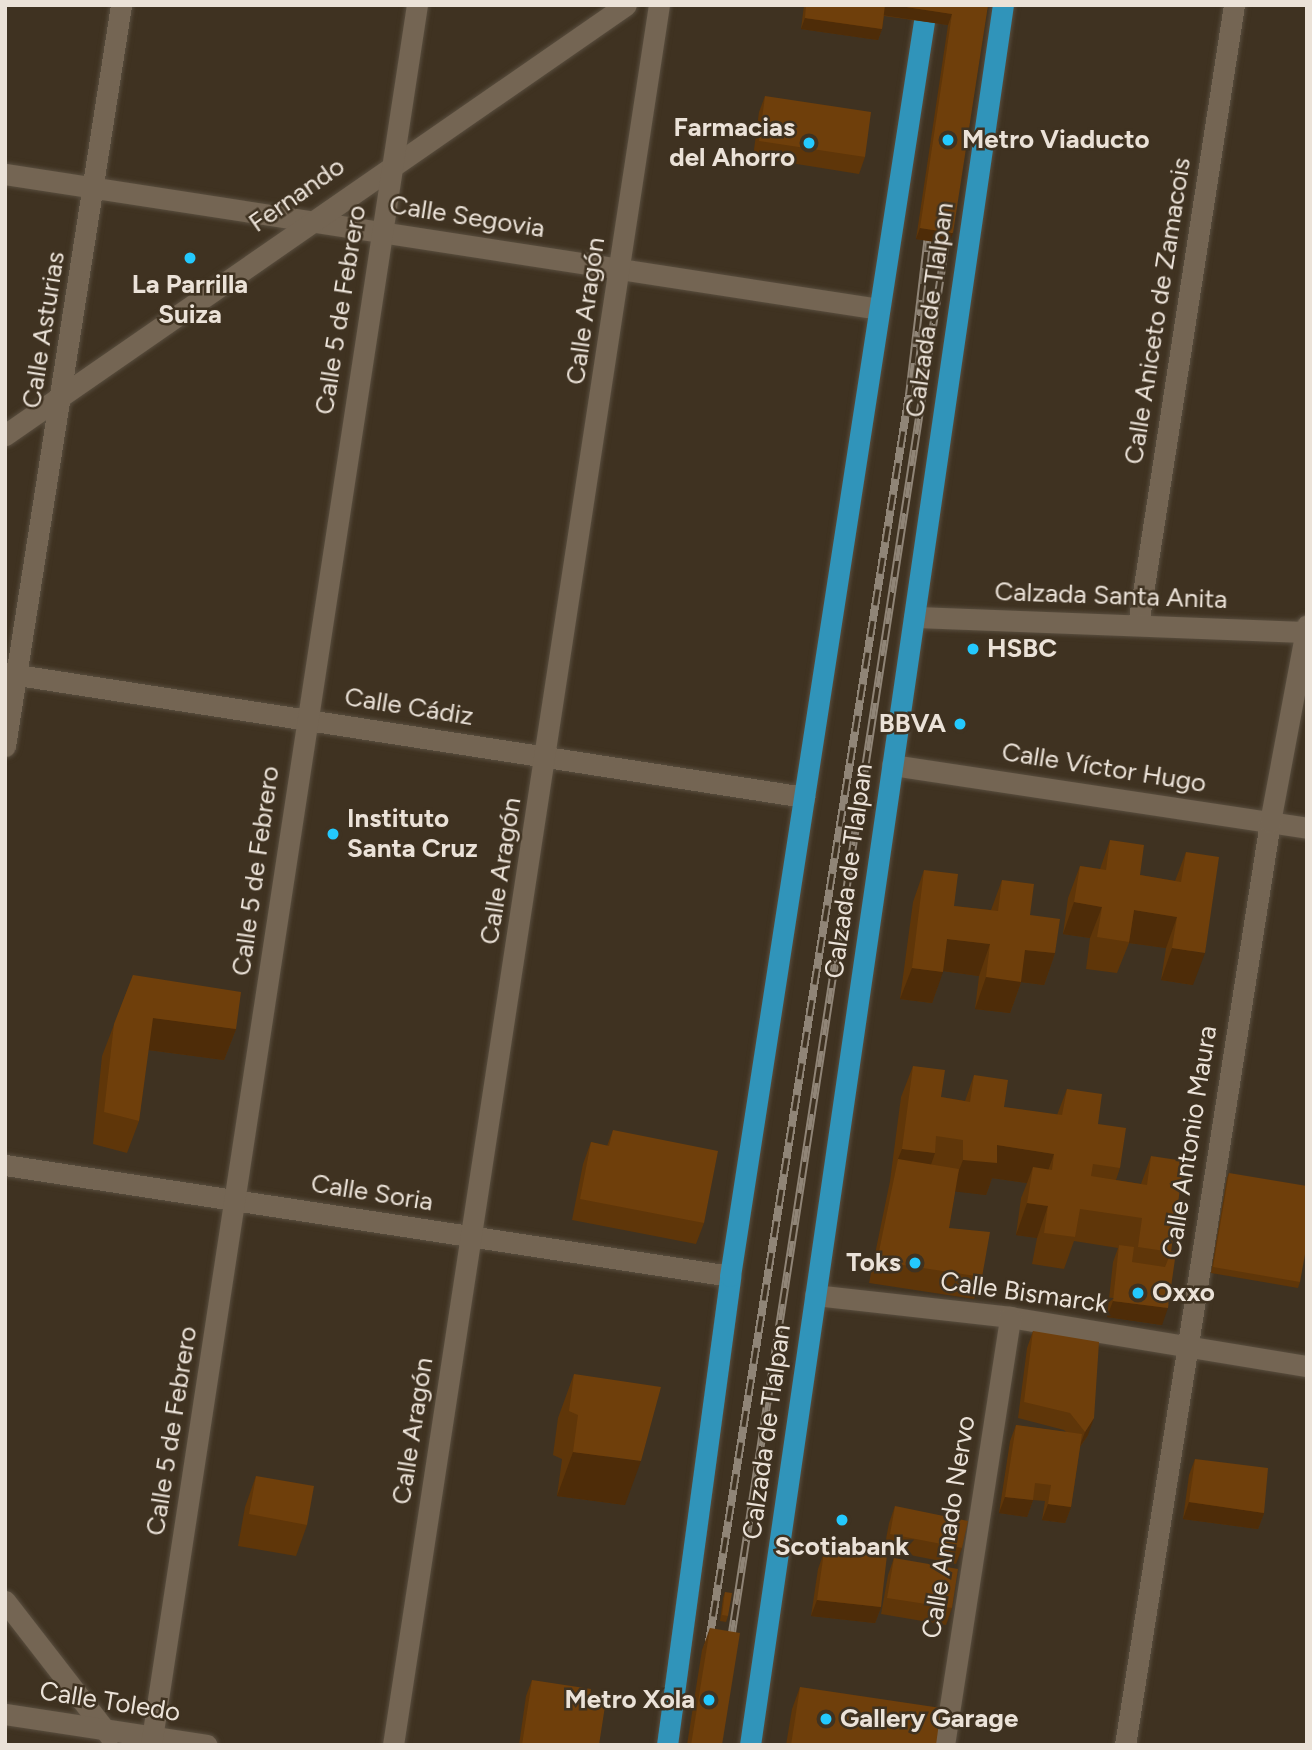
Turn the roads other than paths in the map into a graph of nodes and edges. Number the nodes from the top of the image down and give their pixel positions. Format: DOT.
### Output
graph roads {
  1 [pos="121,5"];
  2 [pos="417,5"];
  3 [pos="625,5"];
  4 [pos="659,5"];
  5 [pos="1003,5"];
  6 [pos="1234,5"];
  7 [pos="926,11"];
  8 [pos="392,162"];
  9 [pos="5,174"];
  10 [pos="93,188"];
  11 [pos="309,221"];
  12 [pos="382,232"];
  13 [pos="621,269"];
  14 [pos="879,309"];
  15 [pos="63,394"];
  16 [pos="5,435"];
  17 [pos="914,617"];
  18 [pos="1138,625"];
  19 [pos="1306,630"];
  20 [pos="11,673"];
  21 [pos="307,719"];
  22 [pos="5,746"];
  23 [pos="548,757"];
  24 [pos="892,765"];
  25 [pos="804,797"];
  26 [pos="1270,822"];
  27 [pos="1307,828"];
  28 [pos="5,1165"];
  29 [pos="237,1200"];
  30 [pos="472,1237"];
  31 [pos="730,1276"];
  32 [pos="815,1295"];
  33 [pos="1010,1317"];
  34 [pos="1185,1346"];
  35 [pos="1307,1366"];
  36 [pos="5,1601"];
  37 [pos="5,1714"];
  38 [pos="112,1738"];
  39 [pos="151,1741"];
  40 [pos="207,1745"];
  41 [pos="393,1745"];
  42 [pos="667,1745"];
  43 [pos="750,1745"];
  44 [pos="944,1745"];
  45 [pos="1125,1745"];
  1 -- 10 [label="street, Calle Asturias"];
  2 -- 8 [label="street, Calle 5 de Febrero"];
  3 -- 8 [label="street, Fernando"];
  4 -- 13 [label="street, Calle Aragón"];
  5 -- 17 [label="highway, Calzada de Tlalpan"];
  6 -- 18 [label="street, Calle Aniceto de Zamacois"];
  7 -- 14 [label="highway, Calzada de Tlalpan"];
  8 -- 11 [label="street, Fernando"];
  8 -- 12 [label="street, Calle 5 de Febrero"];
  9 -- 10 [label="street, Calle Segovia"];
  10 -- 11 [label="street, Calle Segovia"];
  10 -- 15 [label="street, Calle Asturias"];
  11 -- 12 [label="street, Calle Segovia"];
  11 -- 15 [label="street, Fernando"];
  12 -- 13 [label="street, Calle Segovia"];
  12 -- 21 [label="street, Calle 5 de Febrero"];
  13 -- 14 [label="street, Calle Segovia"];
  13 -- 23 [label="street, Calle Aragón"];
  14 -- 25 [label="highway, Calzada de Tlalpan"];
  15 -- 16 [label="street, Fernando"];
  15 -- 20 [label="street, Calle Asturias"];
  17 -- 18 [label="street, Calzada Santa Anita"];
  17 -- 24 [label="highway, Calzada de Tlalpan"];
  18 -- 19 [label="street, Calzada Santa Anita"];
  19 -- 26 [label="street, Calle Antonio Maura"];
  20 -- 21 [label="street, Calle Cádiz"];
  20 -- 22 [label="street, Calle Asturias"];
  21 -- 23 [label="street, Calle Cádiz"];
  21 -- 29 [label="street, Calle 5 de Febrero"];
  23 -- 25 [label="street, Calle Cádiz"];
  23 -- 30 [label="street, Calle Aragón"];
  24 -- 26 [label="street, Calle Víctor Hugo"];
  24 -- 32 [label="highway, Calzada de Tlalpan"];
  25 -- 31 [label="highway, Calzada de Tlalpan"];
  26 -- 27 [label="street, Calle Víctor Hugo"];
  26 -- 34 [label="street, Calle Antonio Maura"];
  28 -- 29 [label="street, Calle Soria"];
  29 -- 30 [label="street, Calle Soria"];
  29 -- 39 [label="street, Calle 5 de Febrero"];
  30 -- 31 [label="street, Calle Soria"];
  30 -- 41 [label="street, Calle Aragón"];
  31 -- 42 [label="highway, Calzada de Tlalpan"];
  32 -- 33 [label="street, Calle Bismarck"];
  32 -- 43 [label="highway, Calzada de Tlalpan"];
  33 -- 34 [label="street, Calle Bismarck"];
  33 -- 44 [label="street, Calle Amado Nervo"];
  34 -- 35 [label="street, Calle Bismarck"];
  34 -- 45 [label="street, Calle Antonio Maura"];
  36 -- 38 [label="street"];
  37 -- 38 [label="street, Calle Toledo"];
  38 -- 39 [label="street, Calle Toledo"];
  39 -- 40 [label="street, Calle Toledo"];
}
